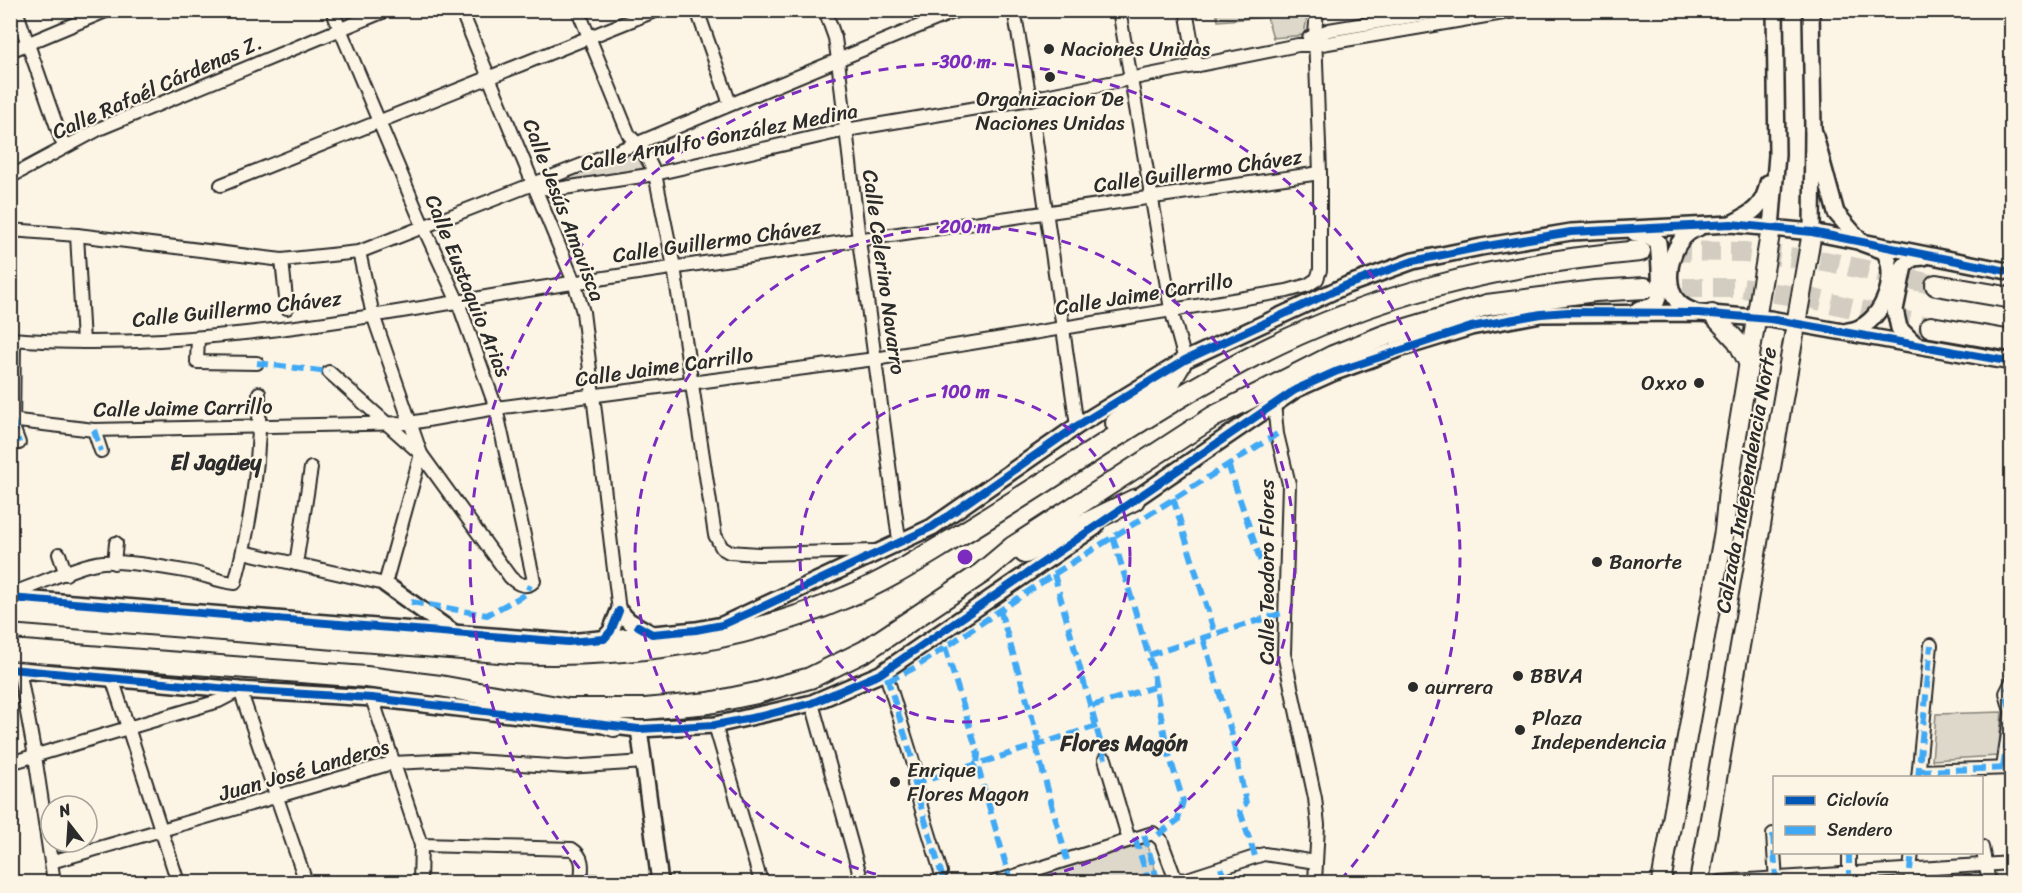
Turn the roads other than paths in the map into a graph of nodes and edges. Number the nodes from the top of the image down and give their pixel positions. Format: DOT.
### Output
graph roads {
  1 [pos="16,10"];
  2 [pos="108,10"];
  3 [pos="332,10"];
  4 [pos="387,10"];
  5 [pos="461,10"];
  6 [pos="579,10"];
  7 [pos="657,10"];
  8 [pos="697,10"];
  9 [pos="825,10"];
  10 [pos="958,10"];
  11 [pos="1014,10"];
  12 [pos="1119,10"];
  13 [pos="1186,10"];
  14 [pos="1317,10"];
  15 [pos="1449,10"];
  16 [pos="1521,10"];
  17 [pos="1775,10"];
  18 [pos="1810,10"];
  19 [pos="340,30"];
  20 [pos="589,38"];
  21 [pos="1316,40"];
  22 [pos="27,44"];
  23 [pos="10,51"];
  24 [pos="838,60"];
  25 [pos="1196,66"];
  26 [pos="489,78"];
  27 [pos="1130,80"];
  28 [pos="1030,99"];
  29 [pos="730,104"];
  30 [pos="379,122"];
  31 [pos="1034,126"];
  32 [pos="1814,129"];
  33 [pos="846,130"];
  34 [pos="638,143"];
  35 [pos="64,147"];
  36 [pos="1777,155"];
  37 [pos="1320,173"];
  38 [pos="656,174"];
  39 [pos="10,177"];
  40 [pos="221,185"];
  41 [pos="534,185"];
  42 [pos="1150,197"];
  43 [pos="1045,213"];
  44 [pos="1731,224"];
  45 [pos="1707,225"];
  46 [pos="423,226"];
  47 [pos="1771,228"];
  48 [pos="10,230"];
  49 [pos="1621,230"];
  50 [pos="1812,232"];
  51 [pos="77,235"];
  52 [pos="859,240"];
  53 [pos="1862,243"];
  54 [pos="1640,251"];
  55 [pos="359,252"];
  56 [pos="1924,257"];
  57 [pos="282,260"];
  58 [pos="674,267"];
  59 [pos="2012,272"];
  60 [pos="574,282"];
  61 [pos="1936,285"];
  62 [pos="1645,288"];
  63 [pos="2012,298"];
  64 [pos="458,302"];
  65 [pos="287,308"];
  66 [pos="1171,309"];
  67 [pos="1618,313"];
  68 [pos="1705,314"];
  69 [pos="373,315"];
  70 [pos="1757,318"];
  71 [pos="1796,322"];
  72 [pos="1931,327"];
  73 [pos="1062,328"];
  74 [pos="1844,331"];
  75 [pos="198,338"];
  76 [pos="12,339"];
  77 [pos="2012,341"];
  78 [pos="83,342"];
  79 [pos="1916,344"];
  80 [pos="875,359"];
  81 [pos="2012,362"];
  82 [pos="257,363"];
  83 [pos="1183,363"];
  84 [pos="1749,364"];
  85 [pos="329,372"];
  86 [pos="692,383"];
  87 [pos="259,393"];
  88 [pos="593,396"];
  89 [pos="1274,403"];
  90 [pos="496,408"];
  91 [pos="12,421"];
  92 [pos="410,423"];
  93 [pos="388,425"];
  94 [pos="260,426"];
  95 [pos="1077,426"];
  96 [pos="94,430"];
  97 [pos="19,443"];
  98 [pos="101,451"];
  99 [pos="421,454"];
  100 [pos="311,468"];
  101 [pos="1050,480"];
  102 [pos="1134,500"];
  103 [pos="899,540"];
  104 [pos="116,543"];
  105 [pos="877,551"];
  106 [pos="243,552"];
  107 [pos="59,554"];
  108 [pos="114,563"];
  109 [pos="296,564"];
  110 [pos="982,573"];
  111 [pos="66,574"];
  112 [pos="385,584"];
  113 [pos="10,596"];
  114 [pos="619,611"];
  115 [pos="10,613"];
  116 [pos="454,633"];
  117 [pos="652,634"];
  118 [pos="604,639"];
  119 [pos="1931,645"];
  120 [pos="10,650"];
  121 [pos="15,669"];
  122 [pos="885,671"];
  123 [pos="112,678"];
  124 [pos="2012,681"];
  125 [pos="240,690"];
  126 [pos="372,698"];
  127 [pos="812,703"];
  128 [pos="2011,707"];
  129 [pos="560,708"];
  130 [pos="524,715"];
  131 [pos="716,725"];
  132 [pos="614,726"];
  133 [pos="127,728"];
  134 [pos="639,729"];
  135 [pos="35,756"];
  136 [pos="1105,759"];
  137 [pos="645,762"];
  138 [pos="10,763"];
  139 [pos="392,763"];
  140 [pos="2007,768"];
  141 [pos="1919,774"];
  142 [pos="277,797"];
  143 [pos="161,830"];
  144 [pos="1129,840"];
  145 [pos="421,845"];
  146 [pos="1983,853"];
  147 [pos="1774,854"];
  148 [pos="1849,854"];
  149 [pos="1912,854"];
  150 [pos="51,862"];
  151 [pos="1316,862"];
  152 [pos="2012,863"];
  153 [pos="1985,864"];
  154 [pos="941,872"];
  155 [pos="1849,874"];
  156 [pos="1911,876"];
  157 [pos="1776,881"];
  158 [pos="54,882"];
  159 [pos="178,882"];
  160 [pos="306,882"];
  161 [pos="420,882"];
  162 [pos="581,882"];
  163 [pos="619,882"];
  164 [pos="660,882"];
  165 [pos="762,882"];
  166 [pos="862,882"];
  167 [pos="994,882"];
  168 [pos="1315,882"];
  169 [pos="1661,882"];
  170 [pos="1699,882"];
  171 [pos="1719,882"];
  172 [pos="1989,882"];
  1 -- 22 [label="street"];
  2 -- 22 [label="street"];
  3 -- 19 [label="street, Calle Eustaquio Arias"];
  4 -- 19 [label="street, Calle Rafaél Cárdenas Z."];
  5 -- 26 [label="street, Calle Jesús Amavisca"];
  6 -- 20 [label="street"];
  7 -- 20 [label="street"];
  8 -- 29 [label="street"];
  9 -- 24 [label="street, Calle Celerino Navarro"];
  10 -- 24 [label="street"];
  11 -- 28 [label="street"];
  12 -- 27 [label="street"];
  13 -- 25 [label="street"];
  14 -- 21 [label="street"];
  15 -- 21 [label="street, Calle Arnulfo González Medina"];
  16 -- 21 [label="street, Calle Arnulfo González Medina"];
  17 -- 36 [label="street, Calzada Independencia Norte"];
  18 -- 32 [label="street, Calzada Independencia Norte"];
  19 -- 30 [label="street, Calle Eustaquio Arias"];
  19 -- 35 [label="street, Calle Rafaél Cárdenas Z."];
  20 -- 26 [label="street"];
  20 -- 34 [label="street"];
  21 -- 25 [label="street, Calle Arnulfo González Medina"];
  21 -- 37 [label="street"];
  22 -- 23 [label="street"];
  22 -- 35 [label="street"];
  24 -- 29 [label="street"];
  24 -- 33 [label="street, Calle Celerino Navarro"];
  25 -- 27 [label="street, Calle Arnulfo González Medina"];
  26 -- 30 [label="street"];
  26 -- 41 [label="street, Calle Jesús Amavisca"];
  27 -- 28 [label="street, Calle Arnulfo González Medina"];
  27 -- 42 [label="street"];
  28 -- 33 [label="street, Calle Arnulfo González Medina"];
  29 -- 34 [label="street"];
  30 -- 40 [label="street"];
  30 -- 46 [label="street, Calle Eustaquio Arias"];
  31 -- 43 [label="street"];
  32 -- 50 [label="street, Calzada Independencia Norte"];
  32 -- 53 [label="street"];
  33 -- 38 [label="street, Calle Arnulfo González Medina"];
  33 -- 52 [label="street, Calle Celerino Navarro"];
  34 -- 38 [label="street"];
  34 -- 41 [label="street"];
  35 -- 39 [label="street, Calle Rafaél Cárdenas Z."];
  36 -- 44 [label="street"];
  36 -- 47 [label="street, Calzada Independencia Norte"];
  37 -- 42 [label="street, Calle Guillermo Chávez"];
  37 -- 66 [label="street, Calle Jaime Carrillo"];
  38 -- 41 [label="street, Calle Arnulfo González Medina"];
  38 -- 58 [label="street"];
  41 -- 46 [label="street, Calle Arnulfo González Medina"];
  41 -- 60 [label="street, Calle Jesús Amavisca"];
  42 -- 43 [label="street, Calle Guillermo Chávez"];
  42 -- 66 [label="street"];
  43 -- 52 [label="street, Calle Guillermo Chávez"];
  43 -- 73 [label="street"];
  44 -- 45 [label="street"];
  44 -- 47 [label="street"];
  45 -- 49 [label="street"];
  45 -- 68 [label="street"];
  46 -- 55 [label="street, Calle Arnulfo González Medina"];
  46 -- 64 [label="street, Calle Eustaquio Arias"];
  47 -- 50 [label="street"];
  47 -- 70 [label="main road, Calzada Independencia Norte"];
  48 -- 51 [label="street, Calle Arnulfo González Medina"];
  49 -- 67 [label="street"];
  49 -- 83 [label="street"];
  50 -- 53 [label="street"];
  50 -- 71 [label="main road, Calzada Independencia Norte"];
  51 -- 57 [label="street, Calle Arnulfo González Medina"];
  51 -- 78 [label="street"];
  52 -- 58 [label="street, Calle Guillermo Chávez"];
  52 -- 80 [label="street, Calle Celerino Navarro"];
  53 -- 56 [label="street"];
  53 -- 74 [label="street"];
  54 -- 101 [label="highway"];
  55 -- 57 [label="street, Calle Arnulfo González Medina"];
  55 -- 69 [label="street"];
  56 -- 59 [label="street"];
  56 -- 79 [label="street"];
  57 -- 65 [label="street"];
  58 -- 60 [label="street, Calle Guillermo Chávez"];
  58 -- 86 [label="street"];
  60 -- 64 [label="street, Calle Guillermo Chávez"];
  60 -- 88 [label="street, Calle Jesús Amavisca"];
  61 -- 63 [label="highway"];
  62 -- 110 [label="highway"];
  64 -- 69 [label="street, Calle Guillermo Chávez"];
  64 -- 90 [label="street, Calle Eustaquio Arias"];
  66 -- 73 [label="street, Calle Jaime Carrillo"];
  66 -- 83 [label="street"];
  67 -- 68 [label="street"];
  67 -- 89 [label="street"];
  68 -- 70 [label="street"];
  68 -- 84 [label="main road"];
  69 -- 75 [label="street, Calle Guillermo Chávez"];
  69 -- 92 [label="street"];
  70 -- 71 [label="street"];
  70 -- 84 [label="main road, Calzada Independencia Norte"];
  71 -- 74 [label="street"];
  71 -- 170 [label="main road, Calzada Independencia Norte"];
  72 -- 77 [label="highway"];
  73 -- 80 [label="street, Calle Jaime Carrillo"];
  73 -- 95 [label="street"];
  74 -- 79 [label="street"];
  75 -- 78 [label="street, Calle Guillermo Chávez"];
  75 -- 82 [label="street"];
  76 -- 78 [label="street, Calle Guillermo Chávez"];
  76 -- 91 [label="street"];
  79 -- 81 [label="street"];
  80 -- 86 [label="street, Calle Jaime Carrillo"];
  80 -- 103 [label="street, Calle Celerino Navarro"];
  83 -- 95 [label="street"];
  83 -- 101 [label="highway"];
  84 -- 169 [label="main road, Calzada Independencia Norte"];
  85 -- 93 [label="street"];
  86 -- 88 [label="street, Calle Jaime Carrillo"];
  86 -- 105 [label="street"];
  87 -- 94 [label="street"];
  88 -- 90 [label="street, Calle Jaime Carrillo"];
  88 -- 114 [label="street, Calle Jesús Amavisca"];
  89 -- 102 [label="street"];
  89 -- 151 [label="street, Calle Teodoro Flores"];
  90 -- 92 [label="street, Calle Jaime Carrillo"];
  90 -- 99 [label="street, Calle Eustaquio Arias"];
  91 -- 96 [label="street, Calle Jaime Carrillo"];
  91 -- 97 [label="street"];
  92 -- 93 [label="street, Calle Jaime Carrillo"];
  92 -- 99 [label="street"];
  93 -- 94 [label="street, Calle Jaime Carrillo"];
  93 -- 99 [label="street"];
  94 -- 96 [label="street, Calle Jaime Carrillo"];
  94 -- 106 [label="street"];
  95 -- 103 [label="street"];
  96 -- 98 [label="street"];
  99 -- 112 [label="street"];
  100 -- 109 [label="street"];
  101 -- 115 [label="highway"];
  102 -- 110 [label="highway"];
  102 -- 122 [label="street"];
  103 -- 105 [label="street"];
  104 -- 108 [label="street"];
  105 -- 117 [label="street"];
  106 -- 108 [label="street"];
  106 -- 109 [label="street"];
  107 -- 111 [label="street"];
  108 -- 111 [label="street"];
  109 -- 112 [label="street"];
  110 -- 129 [label="highway"];
  111 -- 113 [label="street"];
  112 -- 116 [label="street"];
  113 -- 116 [label="street"];
  114 -- 117 [label="street"];
  114 -- 118 [label="street"];
  116 -- 118 [label="street"];
  117 -- 118 [label="street"];
  119 -- 141 [label="street"];
  120 -- 129 [label="highway"];
  121 -- 123 [label="street"];
  121 -- 135 [label="street"];
  122 -- 127 [label="street"];
  122 -- 154 [label="street"];
  123 -- 125 [label="street"];
  123 -- 133 [label="street"];
  124 -- 128 [label="street"];
  125 -- 126 [label="street"];
  125 -- 133 [label="street"];
  125 -- 142 [label="street"];
  126 -- 130 [label="street"];
  126 -- 139 [label="street"];
  127 -- 131 [label="street"];
  127 -- 166 [label="street"];
  128 -- 140 [label="street"];
  129 -- 130 [label="highway"];
  129 -- 132 [label="highway"];
  130 -- 132 [label="street"];
  131 -- 134 [label="street"];
  131 -- 165 [label="street"];
  132 -- 134 [label="street"];
  133 -- 135 [label="street"];
  133 -- 143 [label="street"];
  134 -- 137 [label="street"];
  135 -- 138 [label="street"];
  135 -- 150 [label="street"];
  136 -- 144 [label="street"];
  137 -- 139 [label="street, Juan José Landeros"];
  137 -- 164 [label="street"];
  139 -- 142 [label="street, Juan José Landeros"];
  139 -- 145 [label="street"];
  140 -- 141 [label="street"];
  142 -- 143 [label="street, Juan José Landeros"];
  142 -- 160 [label="street"];
  143 -- 150 [label="street, Juan José Landeros"];
  143 -- 159 [label="street"];
  144 -- 151 [label="street"];
  144 -- 167 [label="street"];
  145 -- 161 [label="street"];
  145 -- 162 [label="street"];
  146 -- 153 [label="street"];
  147 -- 157 [label="street"];
  148 -- 155 [label="street"];
  149 -- 156 [label="street"];
  150 -- 158 [label="street"];
  151 -- 168 [label="street, Calle Teodoro Flores"];
  152 -- 153 [label="street"];
  153 -- 156 [label="street"];
  153 -- 172 [label="street"];
  155 -- 156 [label="street"];
  155 -- 157 [label="street"];
  157 -- 171 [label="street"];
  162 -- 163 [label="street"];
}
